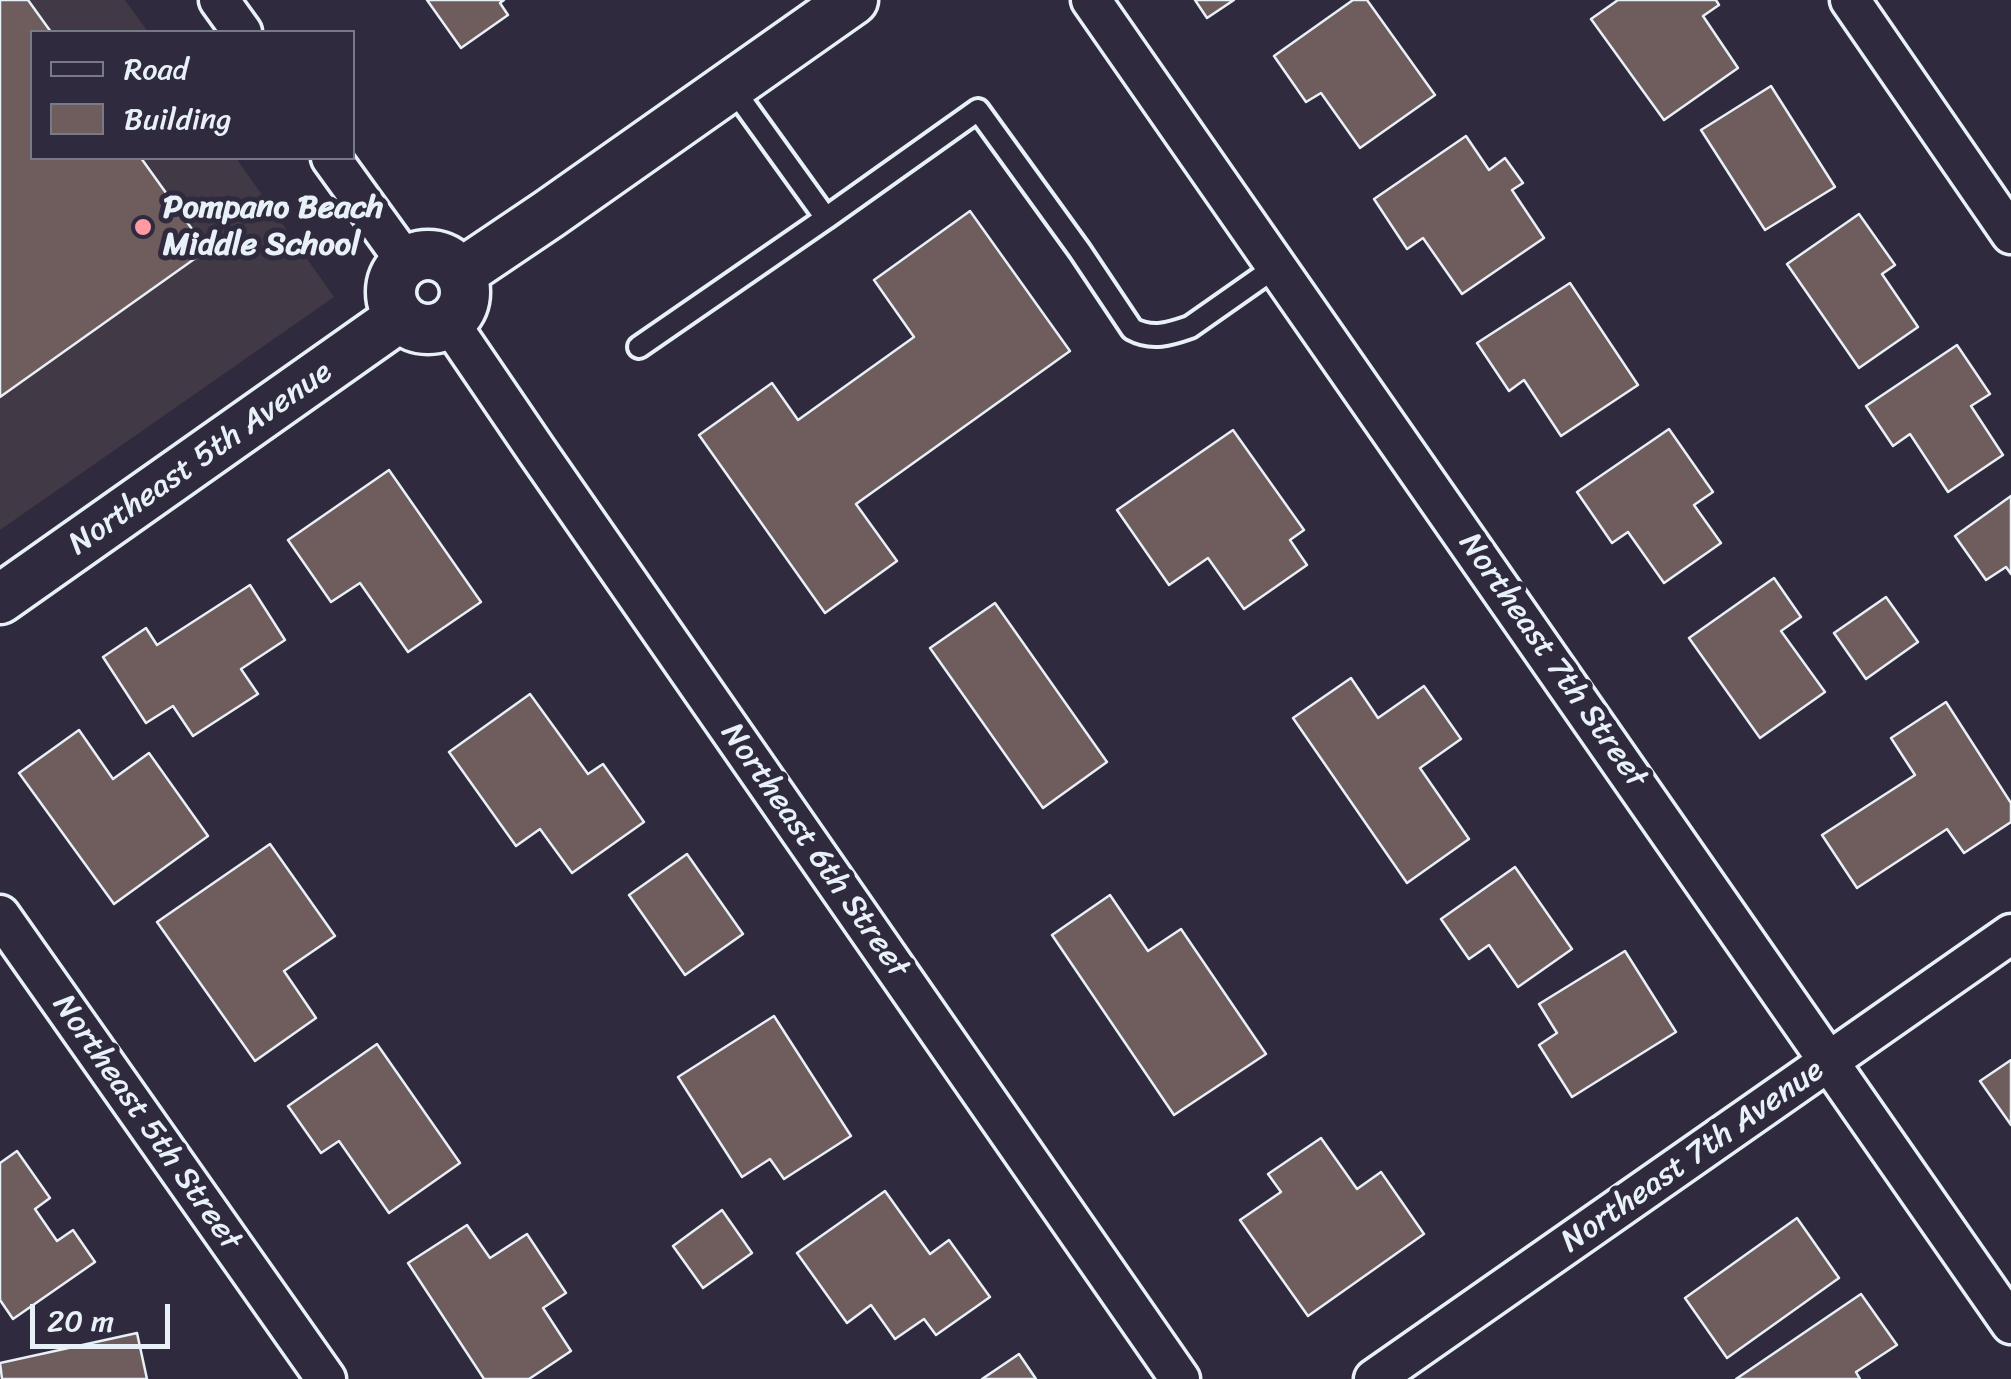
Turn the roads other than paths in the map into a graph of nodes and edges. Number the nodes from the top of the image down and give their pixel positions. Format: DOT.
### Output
graph roads {
  1 [pos="218,0"];
  2 [pos="853,0"];
  3 [pos="1091,0"];
  4 [pos="1850,0"];
  5 [pos="240,30"];
  6 [pos="731,86"];
  7 [pos="332,160"];
  8 [pos="826,218"];
  9 [pos="2011,234"];
  10 [pos="406,262"];
  11 [pos="1277,266"];
  12 [pos="460,274"];
  13 [pos="400,317"];
  14 [pos="449,322"];
  15 [pos="640,347"];
  16 [pos="0,599"];
  17 [pos="0,916"];
  18 [pos="2011,934"];
  19 [pos="1829,1061"];
  20 [pos="2011,1324"];
  21 [pos="326,1379"];
  22 [pos="1180,1379"];
  23 [pos="1374,1379"];
  1 -- 5 [label="street"];
  2 -- 6 [label="street"];
  3 -- 11 [label="street, Northeast 7th Street"];
  4 -- 9 [label="street"];
  6 -- 8 [label="lane"];
  6 -- 12 [label="street"];
  7 -- 10 [label="street"];
  8 -- 11 [label="lane"];
  8 -- 15 [label="lane"];
  10 -- 12 [label="street"];
  10 -- 13 [label="street"];
  11 -- 19 [label="street, Northeast 7th Street"];
  12 -- 14 [label="street"];
  13 -- 14 [label="street"];
  13 -- 16 [label="street, Northeast 5th Avenue"];
  14 -- 22 [label="street, Northeast 6th Street"];
  17 -- 21 [label="street, Northeast 5th Street"];
  18 -- 19 [label="street, Northeast 7th Avenue"];
  19 -- 20 [label="street, Northeast 7th Street"];
  19 -- 23 [label="street, Northeast 7th Avenue"];
}
